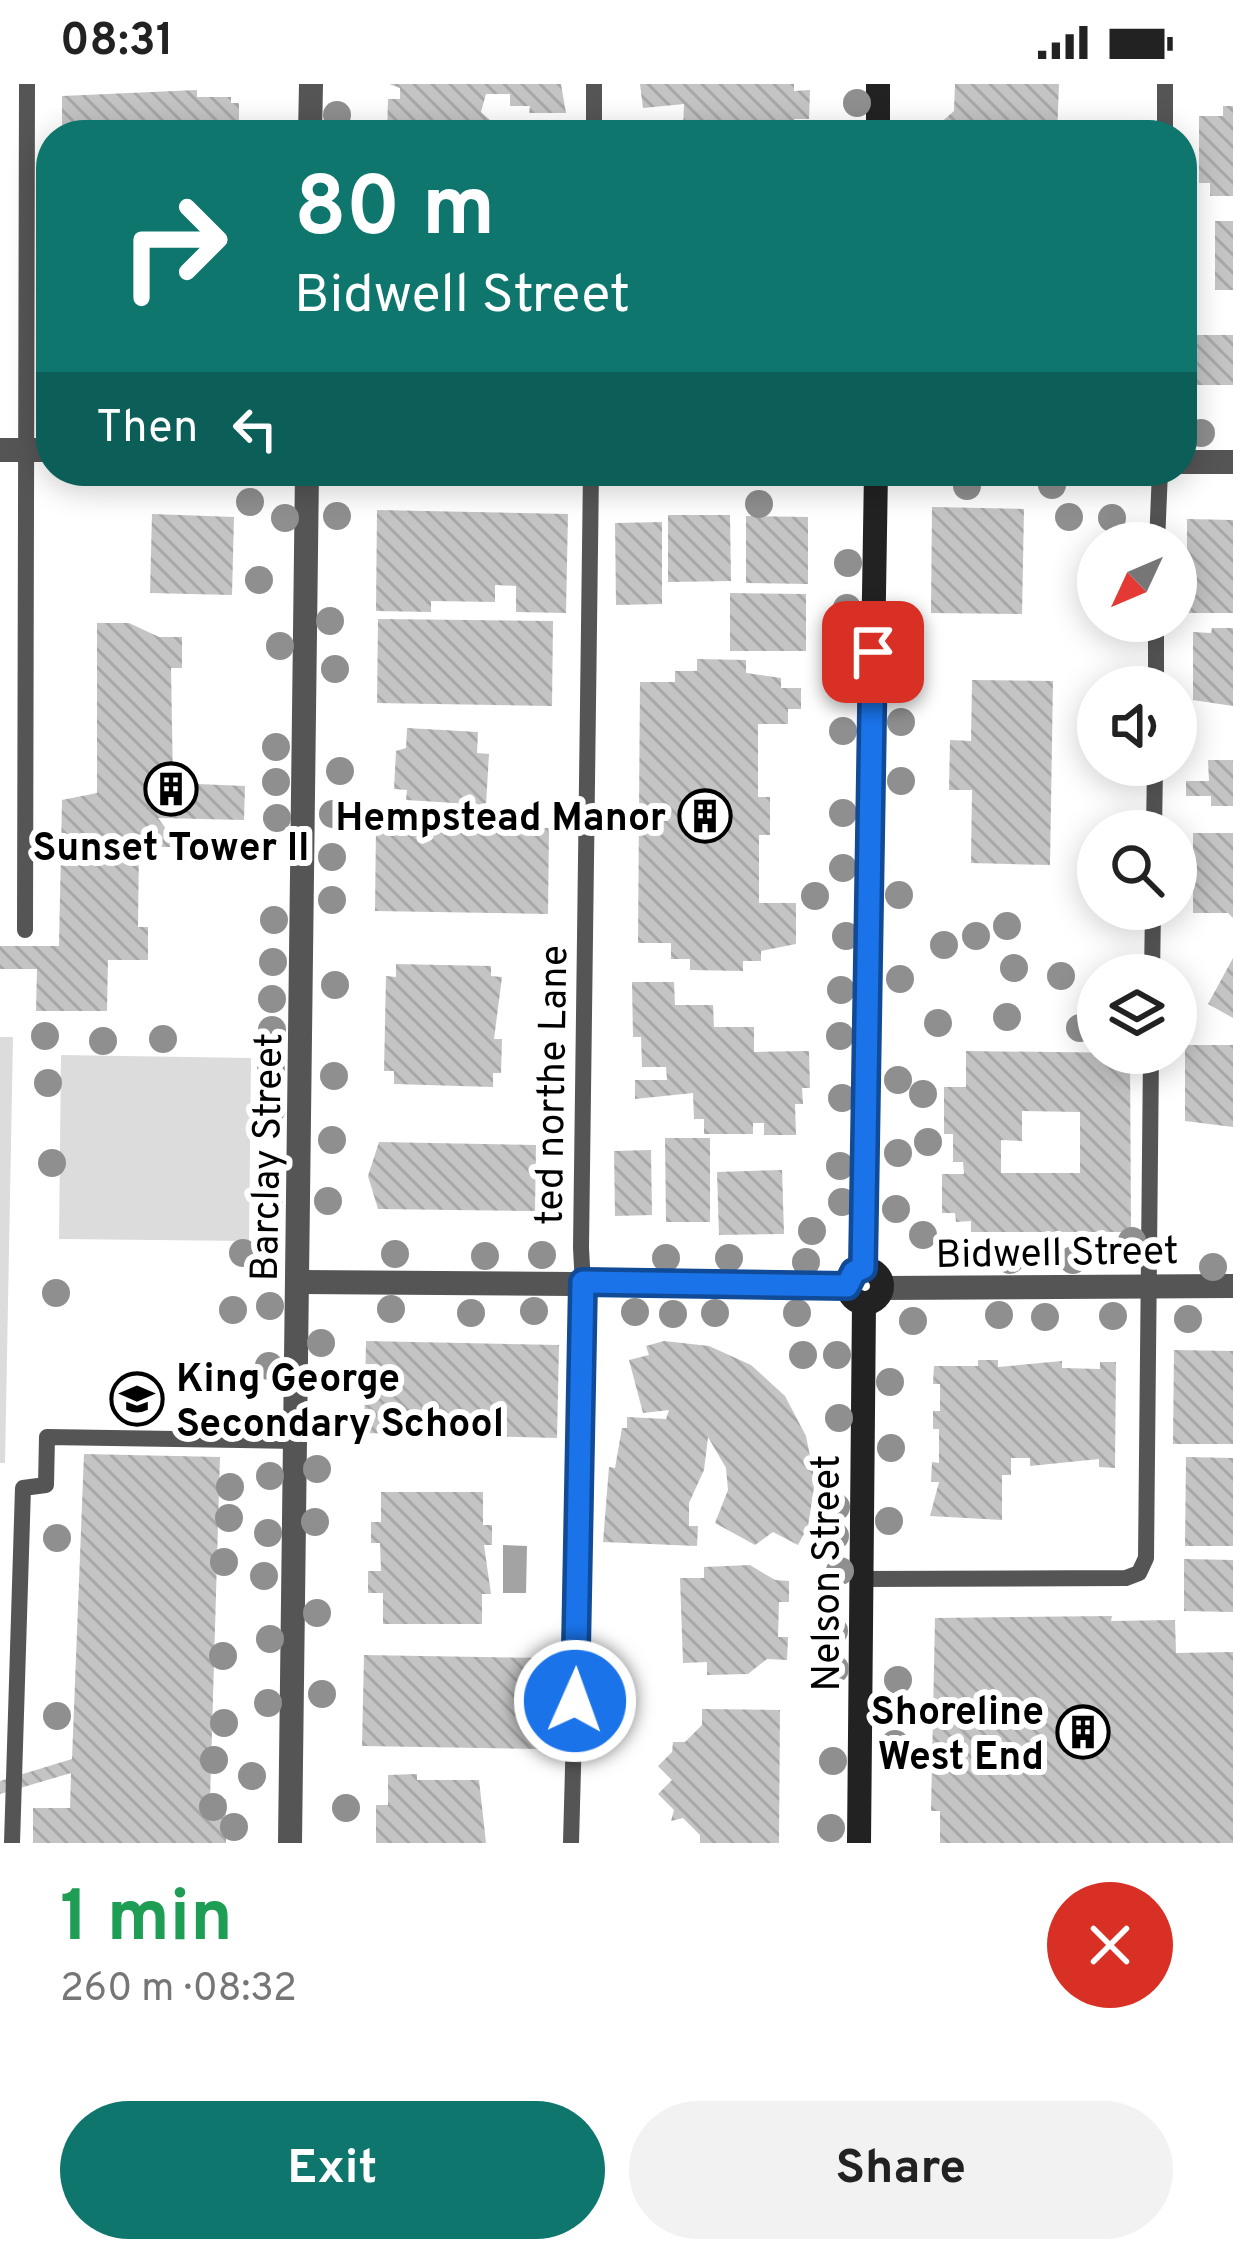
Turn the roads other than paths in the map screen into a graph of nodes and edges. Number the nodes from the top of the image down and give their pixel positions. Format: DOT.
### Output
graph roads {
  1 [pos="27,84"];
  2 [pos="311,84"];
  3 [pos="595,84"];
  4 [pos="878,84"];
  5 [pos="1165,84"];
  6 [pos="310,120"];
  7 [pos="594,120"];
  8 [pos="878,120"];
  9 [pos="1165,120"];
  10 [pos="26,450"];
  11 [pos="1197,462"];
  12 [pos="1233,462"];
  13 [pos="307,486"];
  14 [pos="591,486"];
  15 [pos="876,486"];
  16 [pos="1159,486"];
  17 [pos="1158,522"];
  18 [pos="25,930"];
  19 [pos="1151,1074"];
  20 [pos="300,1282"];
  21 [pos="583,1282"];
  22 [pos="1148,1285"];
  23 [pos="1233,1286"];
  24 [pos="864,1287"];
  25 [pos="296,1441"];
  26 [pos="861,1579"];
  27 [pos="12,1843"];
  28 [pos="290,1843"];
  29 [pos="571,1843"];
  30 [pos="859,1843"];
  1 -- 10 [label="lane"];
  2 -- 6 [label="street"];
  3 -- 7 [label="lane"];
  4 -- 8 [label="street"];
  5 -- 9 [label="lane"];
  10 -- 18 [label="lane"];
  11 -- 12 [label="street"];
  13 -- 20 [label="street, Barclay Street"];
  14 -- 21 [label="lane, ted northe Lane"];
  15 -- 24 [label="street, Nelson Street"];
  16 -- 17 [label="lane"];
  19 -- 22 [label="lane"];
  20 -- 21 [label="street, Bidwell Street"];
  20 -- 25 [label="street, Barclay Street"];
  21 -- 24 [label="street, Bidwell Street"];
  21 -- 29 [label="lane, ted northe Lane"];
  22 -- 23 [label="street, Bidwell Street"];
  22 -- 24 [label="street, Bidwell Street"];
  22 -- 26 [label="lane"];
  24 -- 26 [label="street, Nelson Street"];
  25 -- 27 [label="lane"];
  25 -- 28 [label="street, Barclay Street"];
  26 -- 30 [label="street, Nelson Street"];
}
